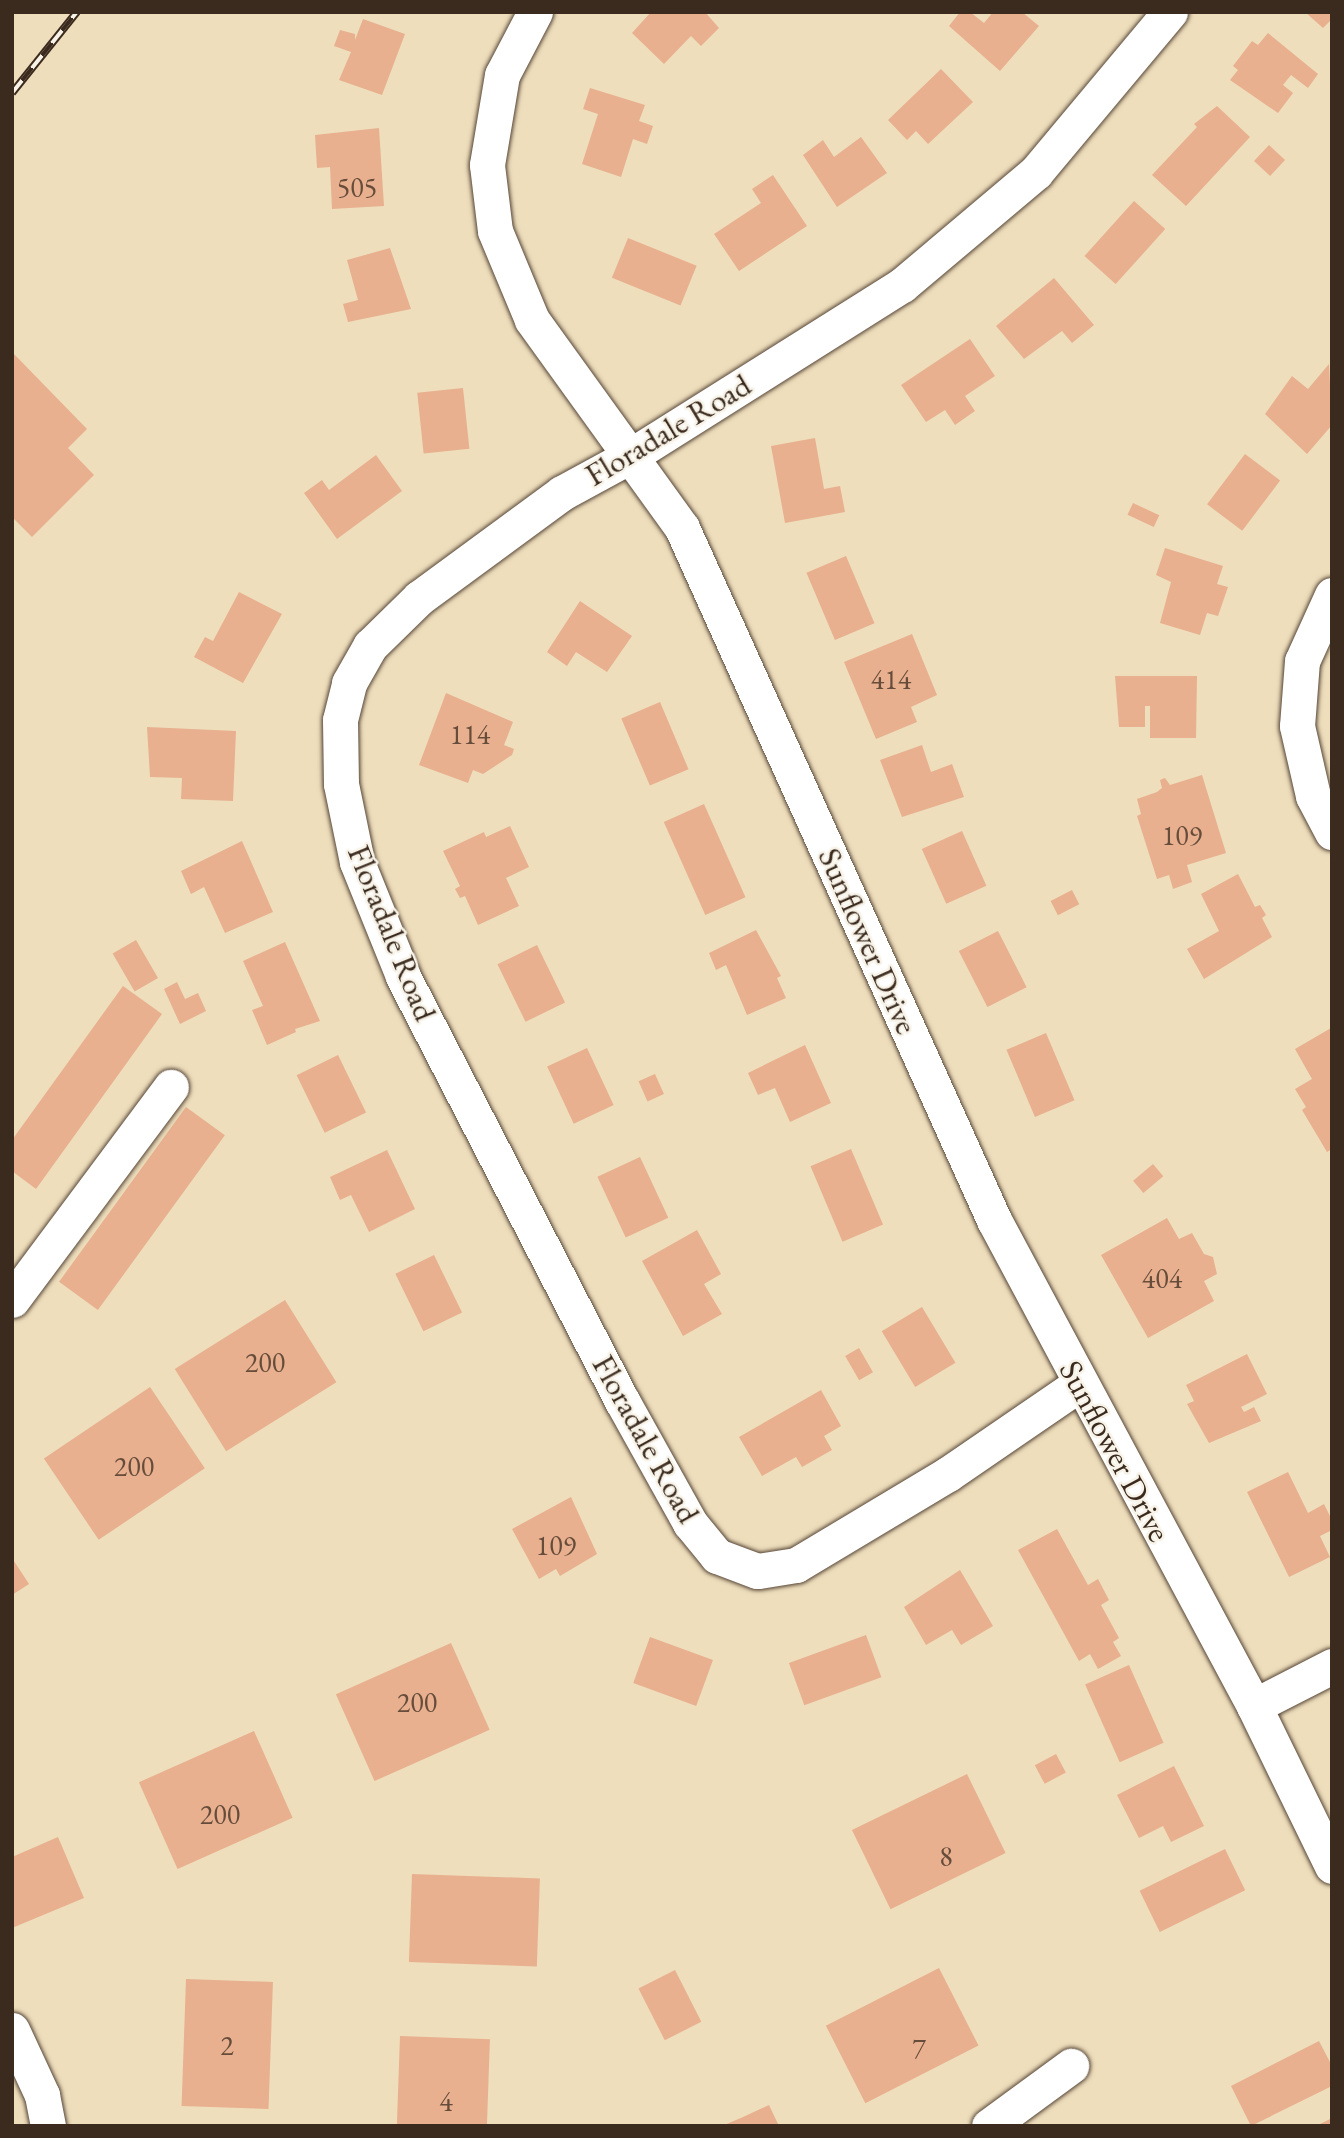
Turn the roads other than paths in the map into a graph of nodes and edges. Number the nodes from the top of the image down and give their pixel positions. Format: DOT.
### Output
graph roads {
  1 [pos="535,12"];
  2 [pos="1170,12"];
  3 [pos="632,455"];
  4 [pos="1332,595"];
  5 [pos="1332,832"];
  6 [pos="171,1087"];
  7 [pos="12,1300"];
  8 [pos="1078,1385"];
  9 [pos="1332,1666"];
  10 [pos="1254,1706"];
  11 [pos="1332,1866"];
  12 [pos="12,2030"];
  13 [pos="1071,2066"];
  14 [pos="48,2126"];
  15 [pos="989,2126"];
  1 -- 3 [label="street, Sunflower Drive"];
  2 -- 3 [label="street, Floradale Road"];
  3 -- 8 [label="street, Sunflower Drive"];
  3 -- 8 [label="street, Floradale Road"];
  4 -- 5 [label="street"];
  6 -- 7 [label="street"];
  8 -- 10 [label="street, Sunflower Drive"];
  9 -- 10 [label="street"];
  10 -- 11 [label="street, Sunflower Drive"];
  12 -- 14 [label="street"];
  13 -- 15 [label="street"];
}
